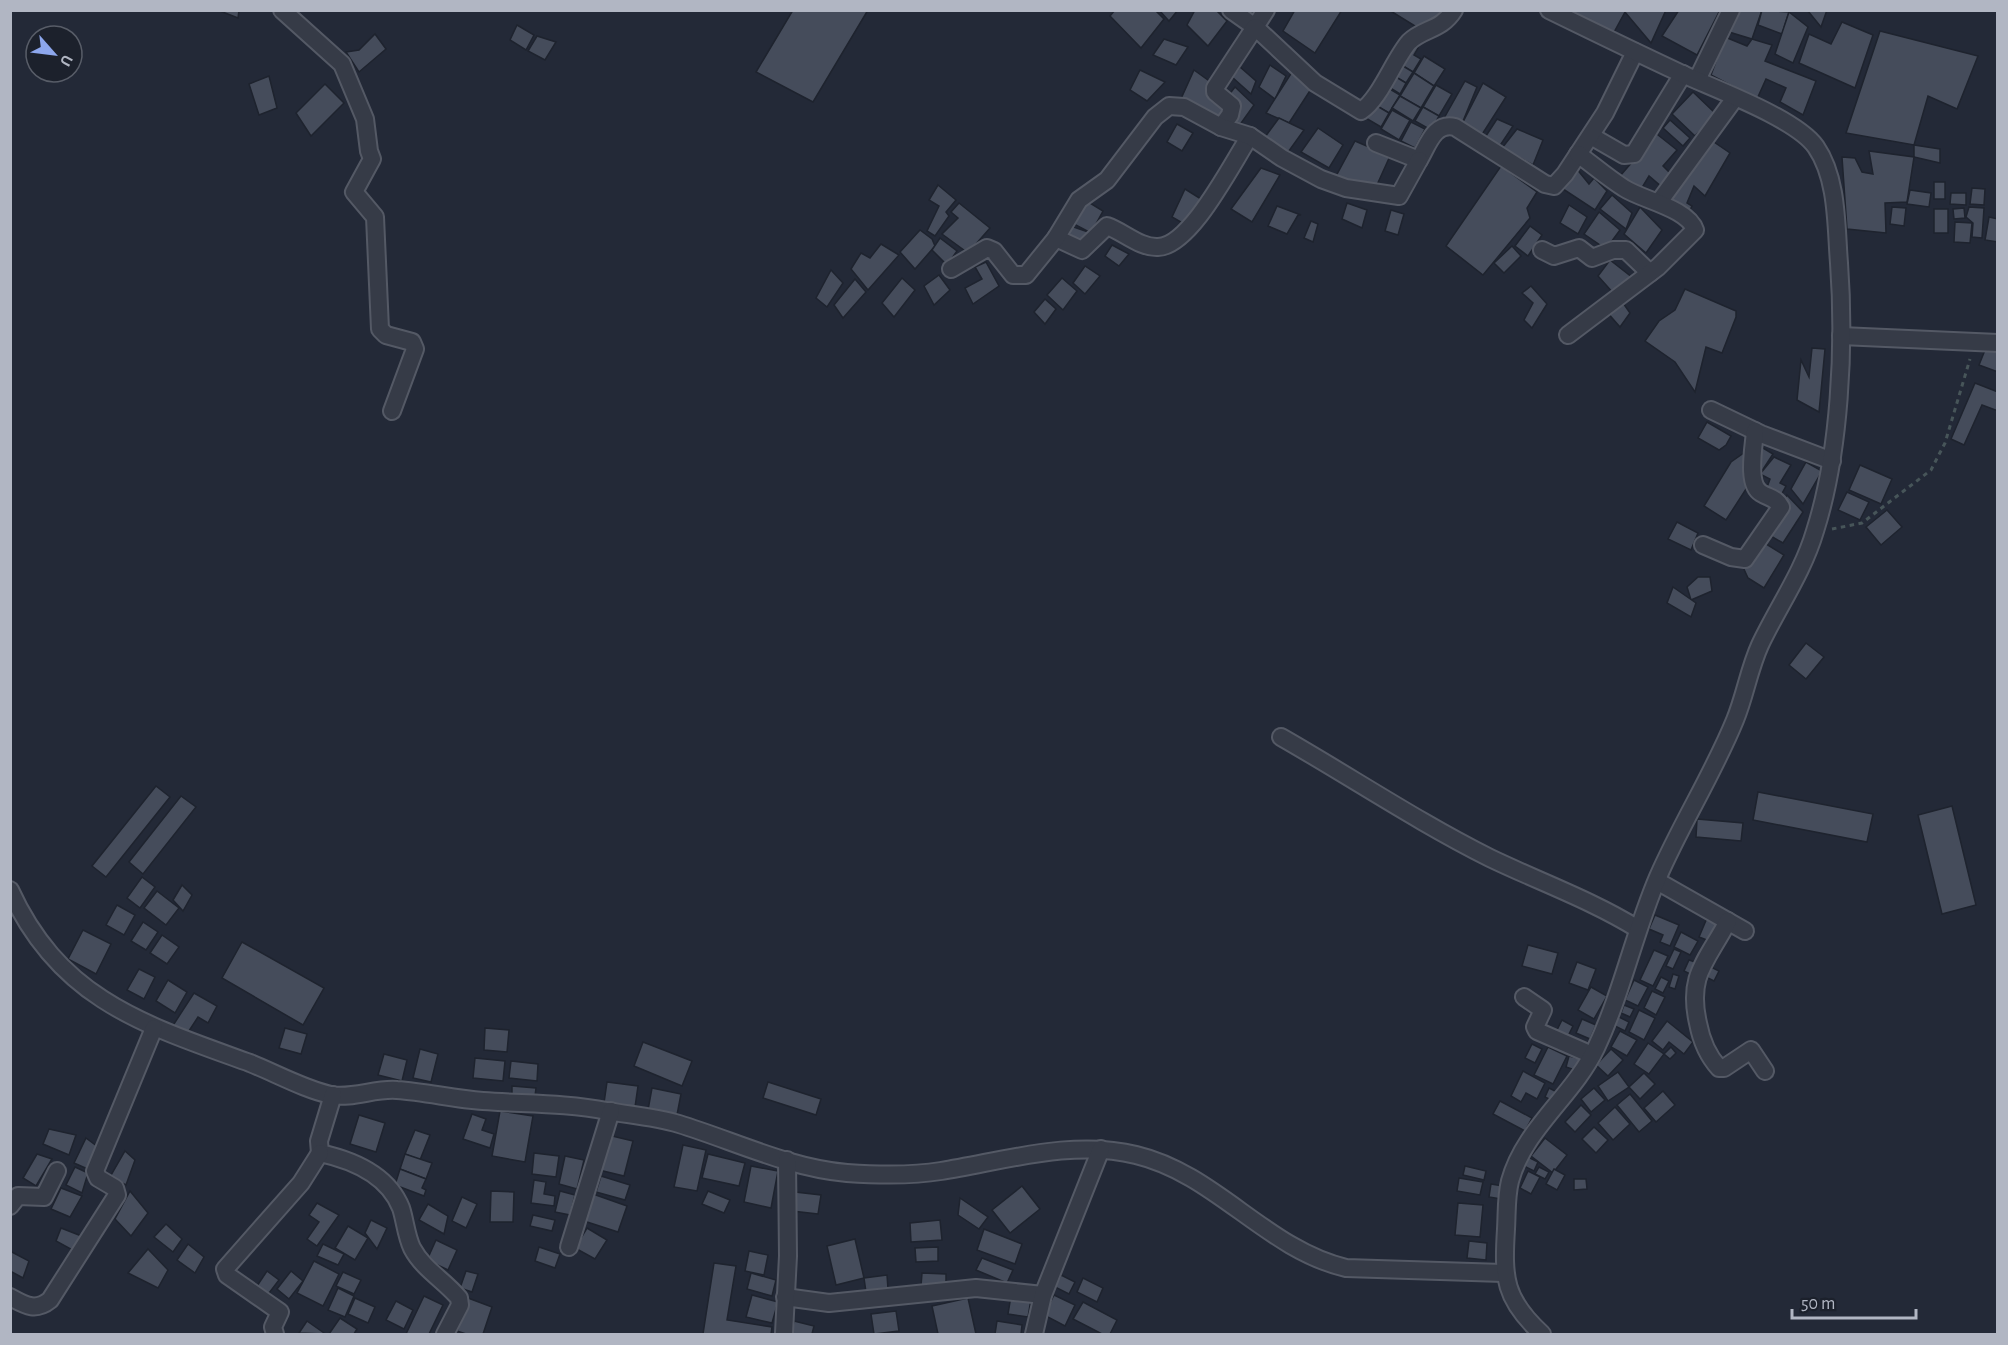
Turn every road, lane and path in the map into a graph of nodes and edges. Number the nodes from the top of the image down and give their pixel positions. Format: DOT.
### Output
graph roads {
  1 [pos="282,10"];
  2 [pos="1231,10"];
  3 [pos="1266,10"];
  4 [pos="1454,10"];
  5 [pos="1549,10"];
  6 [pos="1731,10"];
  7 [pos="1255,27"];
  8 [pos="1635,52"];
  9 [pos="1690,77"];
  10 [pos="1736,98"];
  11 [pos="1221,127"];
  12 [pos="1250,136"];
  13 [pos="1591,136"];
  14 [pos="1376,143"];
  15 [pos="1578,154"];
  16 [pos="1419,160"];
  17 [pos="1659,202"];
  18 [pos="1056,238"];
  19 [pos="1542,250"];
  20 [pos="951,269"];
  21 [pos="1650,273"];
  22 [pos="1568,335"];
  23 [pos="1841,336"];
  24 [pos="1975,342"];
  25 [pos="1998,343"];
  26 [pos="1711,410"];
  27 [pos="392,411"];
  28 [pos="1755,431"];
  29 [pos="1832,461"];
  30 [pos="1815,532"];
  31 [pos="1703,545"];
  32 [pos="1281,737"];
  33 [pos="1657,881"];
  34 [pos="10,890"];
  35 [pos="1728,921"];
  36 [pos="1638,929"];
  37 [pos="1745,931"];
  38 [pos="1524,997"];
  39 [pos="154,1028"];
  40 [pos="1592,1055"];
  41 [pos="1765,1071"];
  42 [pos="333,1095"];
  43 [pos="611,1111"];
  44 [pos="1101,1149"];
  45 [pos="320,1153"];
  46 [pos="787,1160"];
  47 [pos="57,1171"];
  48 [pos="10,1206"];
  49 [pos="569,1247"];
  50 [pos="1503,1272"];
  51 [pos="1043,1295"];
  52 [pos="10,1297"];
  53 [pos="785,1297"];
  54 [pos="784,1333"];
  55 [pos="275,1335"];
  56 [pos="445,1335"];
  57 [pos="1034,1335"];
  58 [pos="1542,1335"];
  1 -- 27 [label="street"];
  2 -- 7 [label="street"];
  3 -- 7 [label="street"];
  4 -- 7 [label="street"];
  5 -- 8 [label="street"];
  6 -- 9 [label="street"];
  7 -- 11 [label="street"];
  8 -- 9 [label="street"];
  8 -- 13 [label="street"];
  9 -- 10 [label="street"];
  9 -- 13 [label="street"];
  10 -- 17 [label="street"];
  10 -- 23 [label="street"];
  11 -- 12 [label="street"];
  11 -- 18 [label="street"];
  12 -- 16 [label="street"];
  12 -- 18 [label="street"];
  13 -- 15 [label="street"];
  14 -- 16 [label="street"];
  15 -- 16 [label="street"];
  15 -- 17 [label="street"];
  17 -- 21 [label="street"];
  18 -- 20 [label="street"];
  19 -- 21 [label="street"];
  21 -- 22 [label="street"];
  23 -- 24 [label="street"];
  23 -- 29 [label="street"];
  24 -- 25 [label="street"];
  24 -- 30 [label="path"];
  26 -- 28 [label="street"];
  28 -- 29 [label="street"];
  28 -- 31 [label="street"];
  29 -- 30 [label="street"];
  30 -- 33 [label="street"];
  32 -- 36 [label="street"];
  33 -- 35 [label="street"];
  33 -- 36 [label="street"];
  34 -- 39 [label="street"];
  35 -- 37 [label="street"];
  35 -- 41 [label="street"];
  36 -- 40 [label="street"];
  38 -- 40 [label="street"];
  39 -- 42 [label="street"];
  39 -- 52 [label="street"];
  40 -- 50 [label="street"];
  42 -- 43 [label="street"];
  42 -- 45 [label="street"];
  43 -- 46 [label="street"];
  43 -- 49 [label="street"];
  44 -- 46 [label="street"];
  44 -- 50 [label="street"];
  44 -- 51 [label="street"];
  45 -- 55 [label="street"];
  45 -- 56 [label="street"];
  46 -- 53 [label="street"];
  47 -- 48 [label="street"];
  50 -- 58 [label="street"];
  51 -- 53 [label="street"];
  51 -- 57 [label="street"];
  53 -- 54 [label="street"];
}
